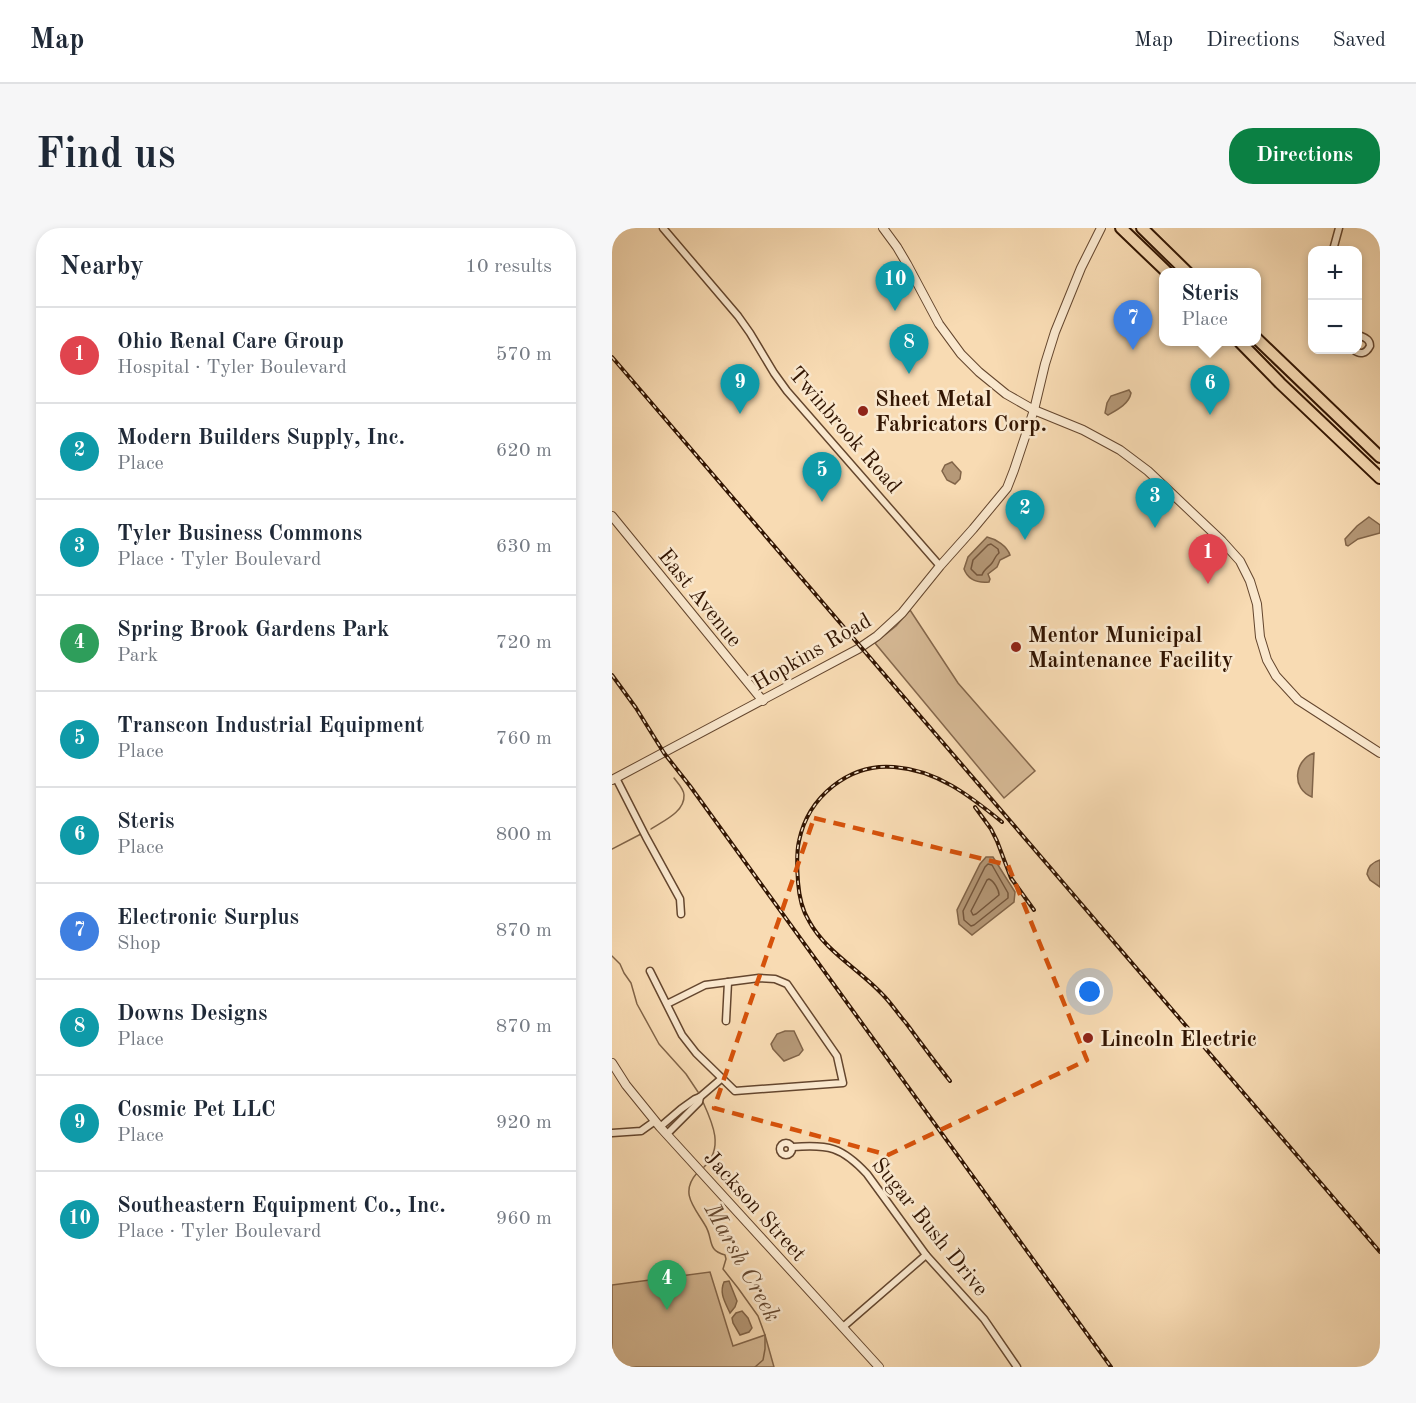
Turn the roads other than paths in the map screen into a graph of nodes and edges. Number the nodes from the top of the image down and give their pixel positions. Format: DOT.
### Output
graph roads {
  1 [pos="663,228"];
  2 [pos="883,228"];
  3 [pos="1101,228"];
  4 [pos="1121,228"];
  5 [pos="1142,228"];
  6 [pos="1339,228"];
  7 [pos="1334,246"];
  8 [pos="1163,268"];
  9 [pos="1183,268"];
  10 [pos="1362,336"];
  11 [pos="1261,342"];
  12 [pos="1244,346"];
  13 [pos="1362,353"];
  14 [pos="1034,410"];
  15 [pos="1380,457"];
  16 [pos="1380,478"];
  17 [pos="612,516"];
  18 [pos="940,566"];
  19 [pos="763,701"];
  20 [pos="1380,753"];
  21 [pos="614,779"];
  22 [pos="681,914"];
  23 [pos="650,971"];
  24 [pos="728,982"];
  25 [pos="667,1004"];
  26 [pos="726,1021"];
  27 [pos="612,1063"];
  28 [pos="722,1079"];
  29 [pos="700,1097"];
  30 [pos="658,1124"];
  31 [pos="612,1133"];
  32 [pos="667,1134"];
  33 [pos="792,1147"];
  34 [pos="926,1255"];
  35 [pos="843,1327"];
  36 [pos="879,1367"];
  37 [pos="1017,1367"];
  1 -- 18 [label="street, Twinbrook Road"];
  2 -- 14 [label="street"];
  3 -- 14 [label="street, Hopkins Road"];
  4 -- 8 [label="highway"];
  5 -- 9 [label="highway"];
  6 -- 7 [label="street"];
  10 -- 13 [label="street"];
  11 -- 15 [label="highway"];
  12 -- 16 [label="highway"];
  14 -- 18 [label="street, Hopkins Road"];
  14 -- 20 [label="street"];
  17 -- 19 [label="street, East Avenue"];
  18 -- 19 [label="street, Hopkins Road"];
  19 -- 21 [label="street, Hopkins Road"];
  21 -- 22 [label="street"];
  23 -- 25 [label="street"];
  24 -- 25 [label="street"];
  24 -- 26 [label="street"];
  24 -- 28 [label="street"];
  25 -- 28 [label="street"];
  27 -- 30 [label="street, Jackson Street"];
  28 -- 29 [label="street"];
  29 -- 30 [label="street"];
  29 -- 32 [label="street"];
  30 -- 31 [label="street"];
  30 -- 32 [label="street, Jackson Street"];
  32 -- 35 [label="street, Jackson Street"];
  33 -- 34 [label="street, Sugar Bush Drive"];
  34 -- 35 [label="street"];
  34 -- 37 [label="street, Sugar Bush Drive"];
  35 -- 36 [label="street, Jackson Street"];
}
